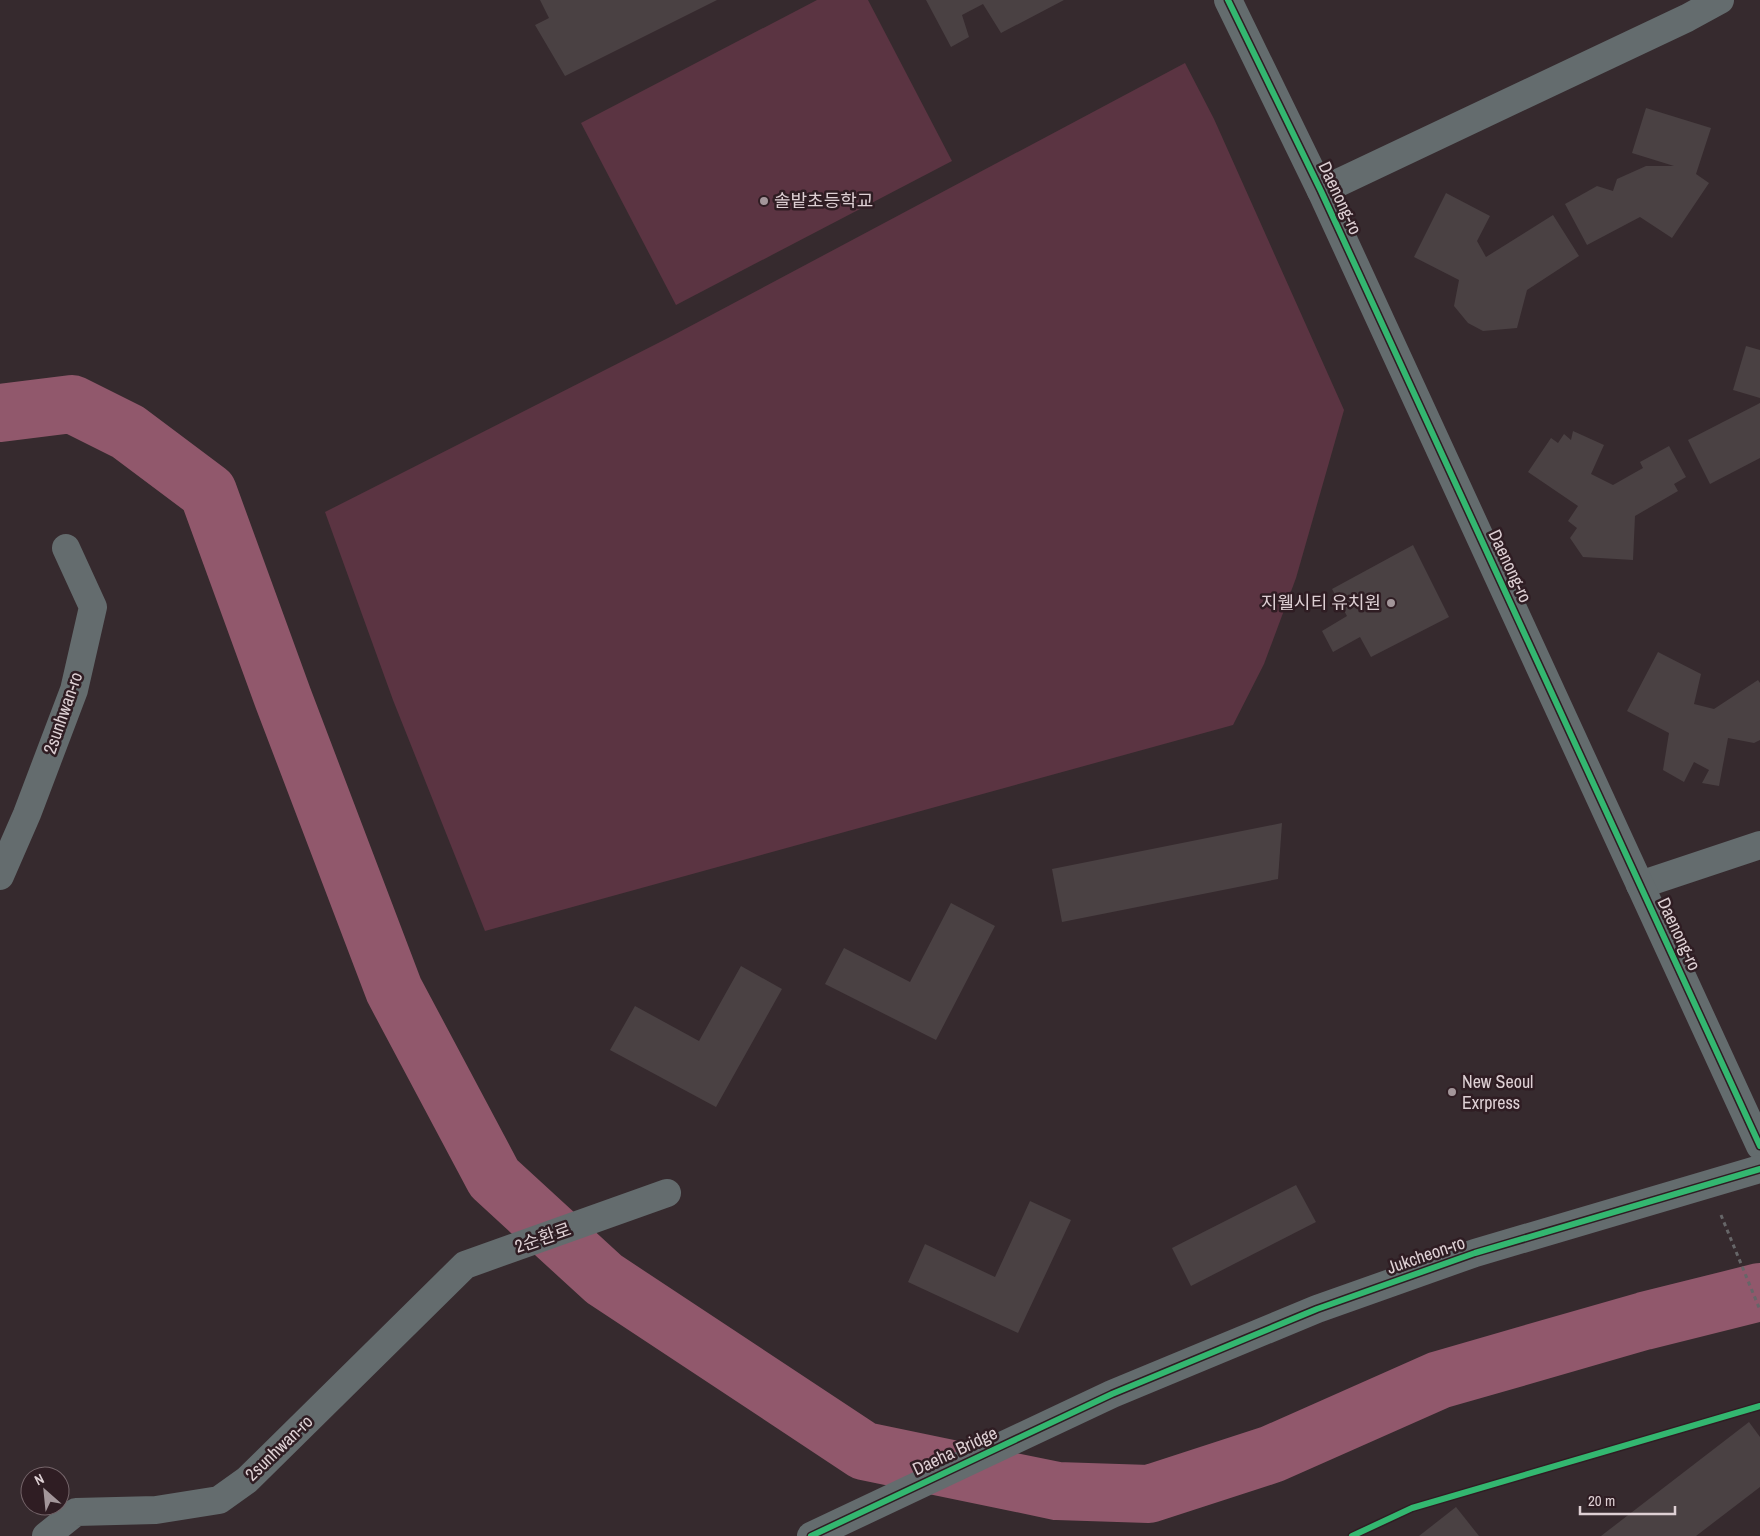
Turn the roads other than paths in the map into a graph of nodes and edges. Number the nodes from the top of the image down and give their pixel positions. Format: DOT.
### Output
graph roads {
  1 [pos="1228,0"];
  2 [pos="1720,0"];
  3 [pos="1683,9"];
  4 [pos="1321,191"];
  5 [pos="66,548"];
  6 [pos="1760,845"];
  7 [pos="0,876"];
  8 [pos="1640,885"];
  9 [pos="1760,1146"];
  10 [pos="1760,1169"];
  11 [pos="667,1193"];
  12 [pos="465,1265"];
  13 [pos="1112,1394"];
  14 [pos="46,1536"];
  15 [pos="811,1536"];
  1 -- 4 [label="street, Daenong-ro"];
  2 -- 3 [label="street"];
  3 -- 4 [label="street"];
  4 -- 8 [label="street, Daenong-ro"];
  5 -- 7 [label="street, 2sunhwan-ro"];
  6 -- 8 [label="street"];
  8 -- 9 [label="street, Daenong-ro"];
  10 -- 13 [label="street, Jukcheon-ro"];
  11 -- 12 [label="street, 2순환로"];
  12 -- 14 [label="street, 2sunhwan-ro"];
  13 -- 15 [label="street, Daeha Bridge"];
}
